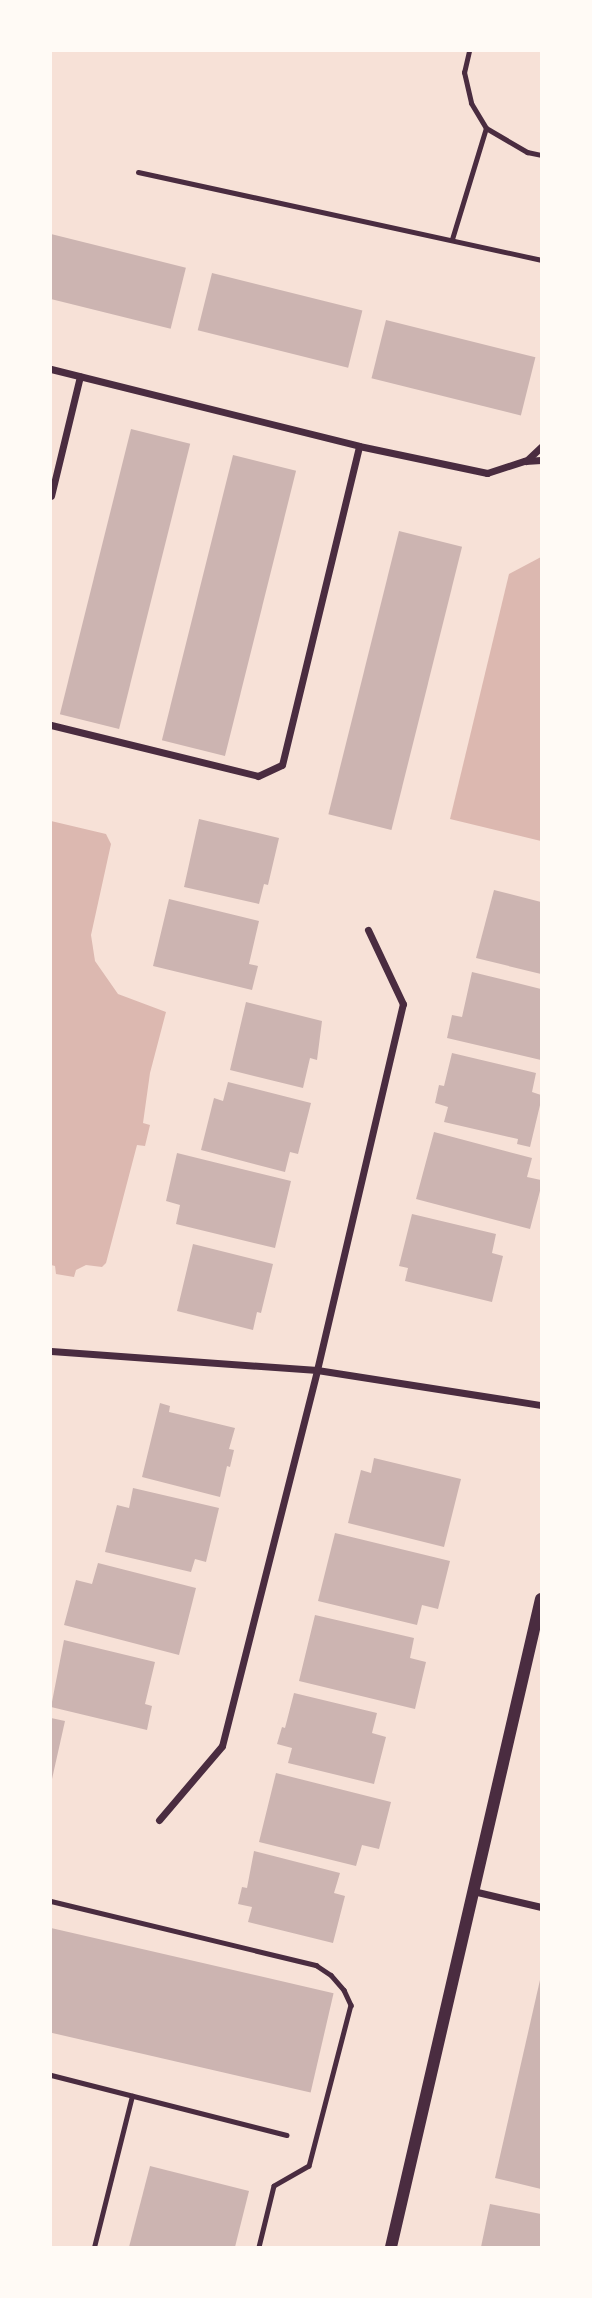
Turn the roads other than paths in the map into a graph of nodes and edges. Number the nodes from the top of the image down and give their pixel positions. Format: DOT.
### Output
graph roads {
  1 [pos="469,51"];
  2 [pos="485,128"];
  3 [pos="541,155"];
  4 [pos="138,173"];
  5 [pos="452,239"];
  6 [pos="541,260"];
  7 [pos="51,369"];
  8 [pos="80,376"];
  9 [pos="359,446"];
  10 [pos="541,447"];
  11 [pos="541,460"];
  12 [pos="525,461"];
  13 [pos="51,496"];
  14 [pos="51,724"];
  15 [pos="368,930"];
  16 [pos="51,1351"];
  17 [pos="317,1370"];
  18 [pos="541,1405"];
  19 [pos="541,1599"];
  20 [pos="159,1820"];
  21 [pos="473,1891"];
  22 [pos="541,1907"];
  23 [pos="51,2075"];
  24 [pos="132,2096"];
  25 [pos="286,2135"];
  26 [pos="94,2247"];
  27 [pos="391,2247"];
  1 -- 2 [label="lane"];
  2 -- 3 [label="lane"];
  2 -- 5 [label="lane"];
  4 -- 5 [label="lane"];
  5 -- 6 [label="lane"];
  7 -- 8 [label="street"];
  8 -- 9 [label="street"];
  8 -- 13 [label="street"];
  9 -- 12 [label="street"];
  9 -- 14 [label="street"];
  10 -- 12 [label="street"];
  11 -- 12 [label="street"];
  15 -- 17 [label="street"];
  16 -- 17 [label="street"];
  17 -- 18 [label="street"];
  17 -- 20 [label="street"];
  19 -- 21 [label="street"];
  21 -- 22 [label="street"];
  21 -- 27 [label="street"];
  23 -- 24 [label="lane"];
  24 -- 25 [label="lane"];
  24 -- 26 [label="lane"];
}
